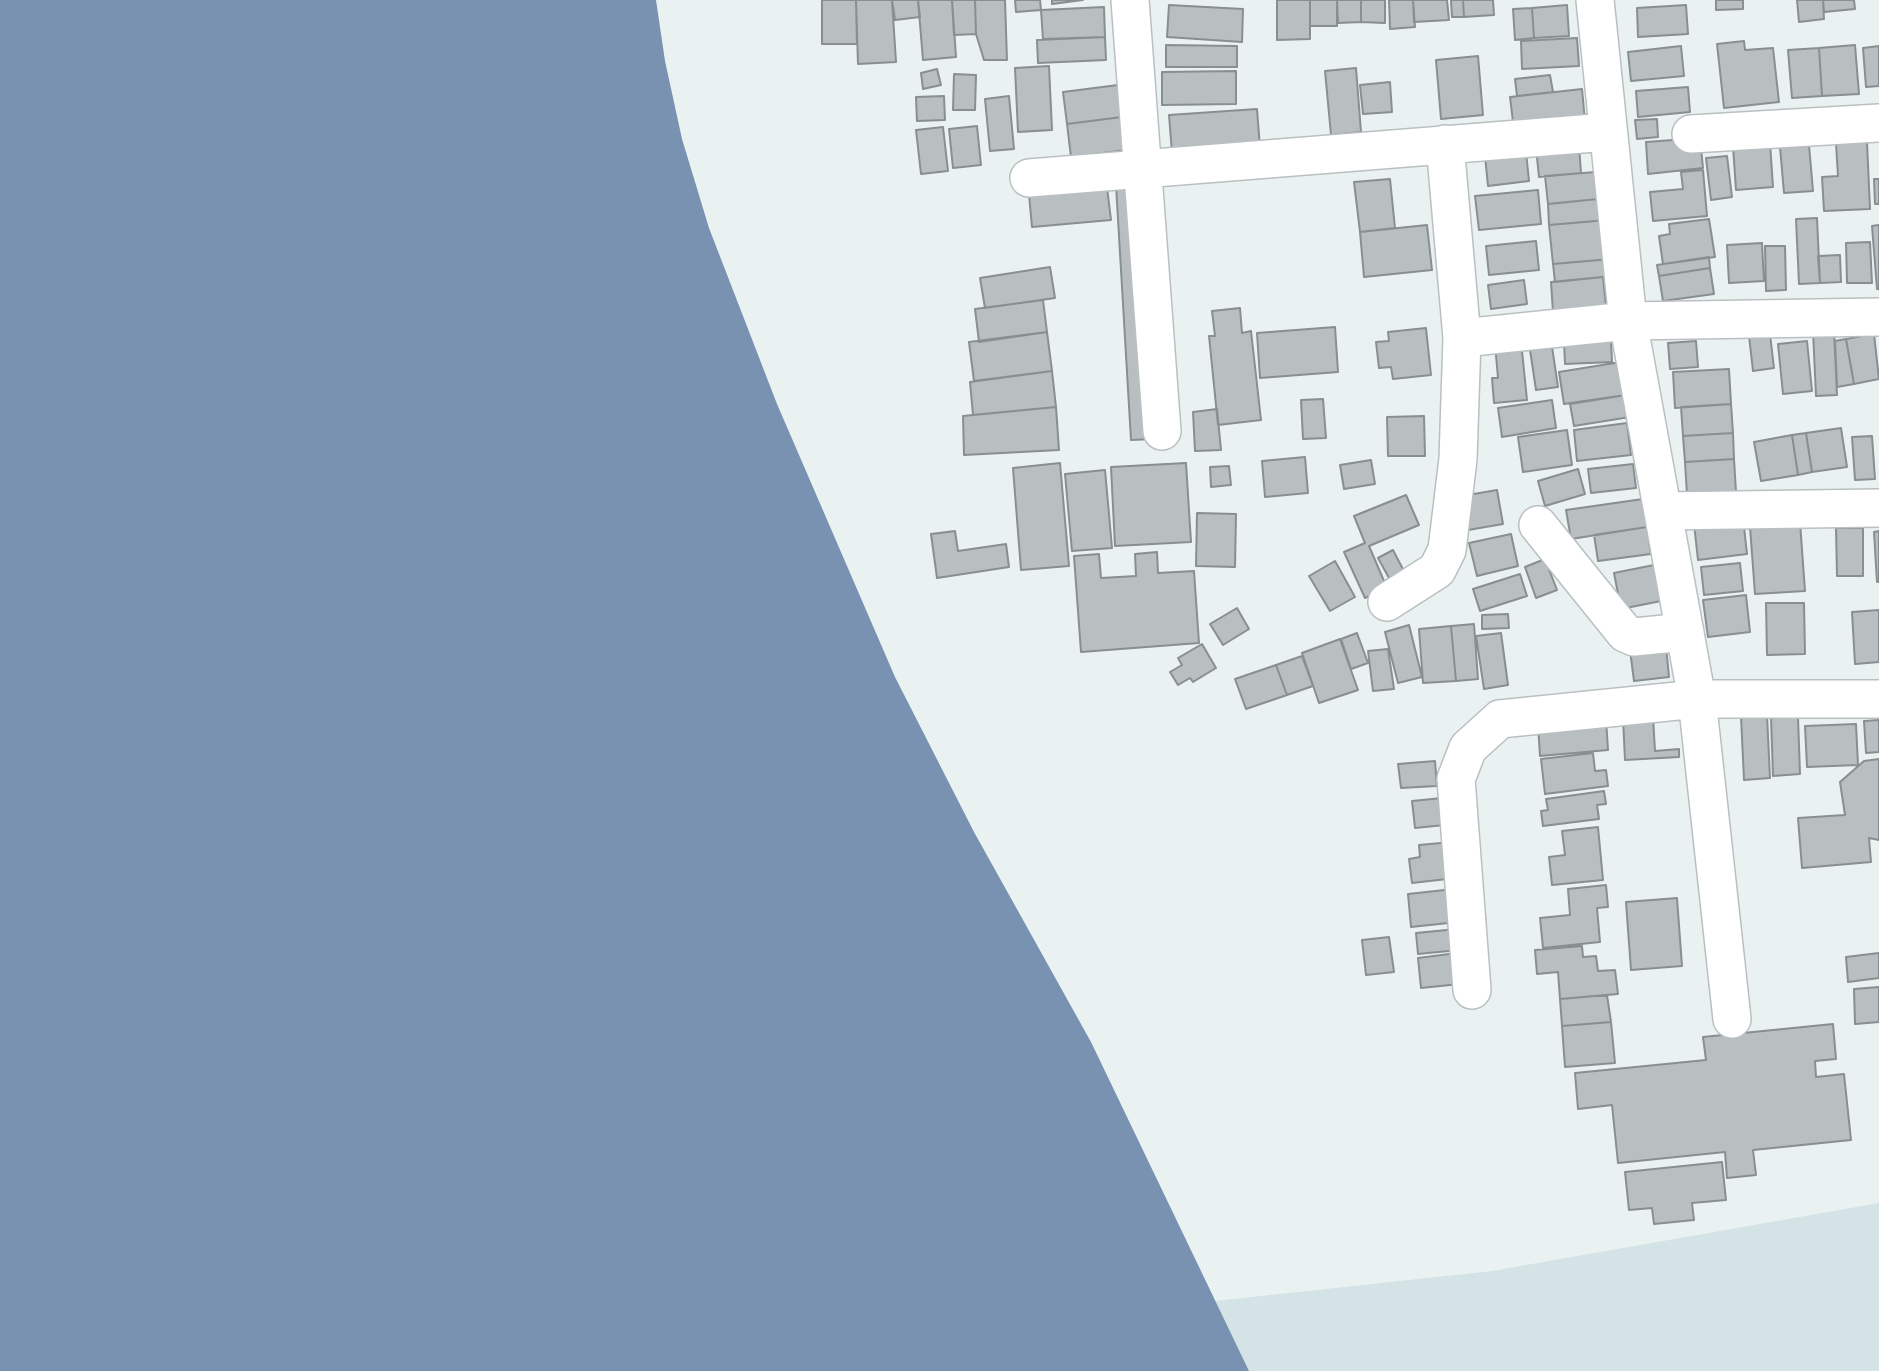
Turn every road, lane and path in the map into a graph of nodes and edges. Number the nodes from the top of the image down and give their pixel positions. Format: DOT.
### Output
graph roads {
  1 [pos="1130,0"];
  2 [pos="1595,0"];
  3 [pos="1879,123"];
  4 [pos="1607,132"];
  5 [pos="1691,134"];
  6 [pos="1445,144"];
  7 [pos="1141,166"];
  8 [pos="1029,177"];
  9 [pos="1879,317"];
  10 [pos="1628,321"];
  11 [pos="1462,338"];
  12 [pos="1162,431"];
  13 [pos="1879,508"];
  14 [pos="1663,511"];
  15 [pos="1538,524"];
  16 [pos="1387,602"];
  17 [pos="1685,632"];
  18 [pos="1697,699"];
  19 [pos="1879,699"];
  20 [pos="1472,990"];
  21 [pos="1732,1019"];
  1 -- 7 [label="street"];
  2 -- 4 [label="street"];
  3 -- 5 [label="street"];
  4 -- 6 [label="street"];
  4 -- 10 [label="street"];
  6 -- 7 [label="street"];
  6 -- 11 [label="street"];
  7 -- 8 [label="street"];
  7 -- 12 [label="street"];
  9 -- 10 [label="street"];
  10 -- 11 [label="street"];
  10 -- 14 [label="street"];
  11 -- 16 [label="street"];
  13 -- 14 [label="street"];
  14 -- 17 [label="street"];
  15 -- 17 [label="street"];
  17 -- 18 [label="street"];
  18 -- 19 [label="street"];
  18 -- 20 [label="street"];
  18 -- 21 [label="street"];
}
